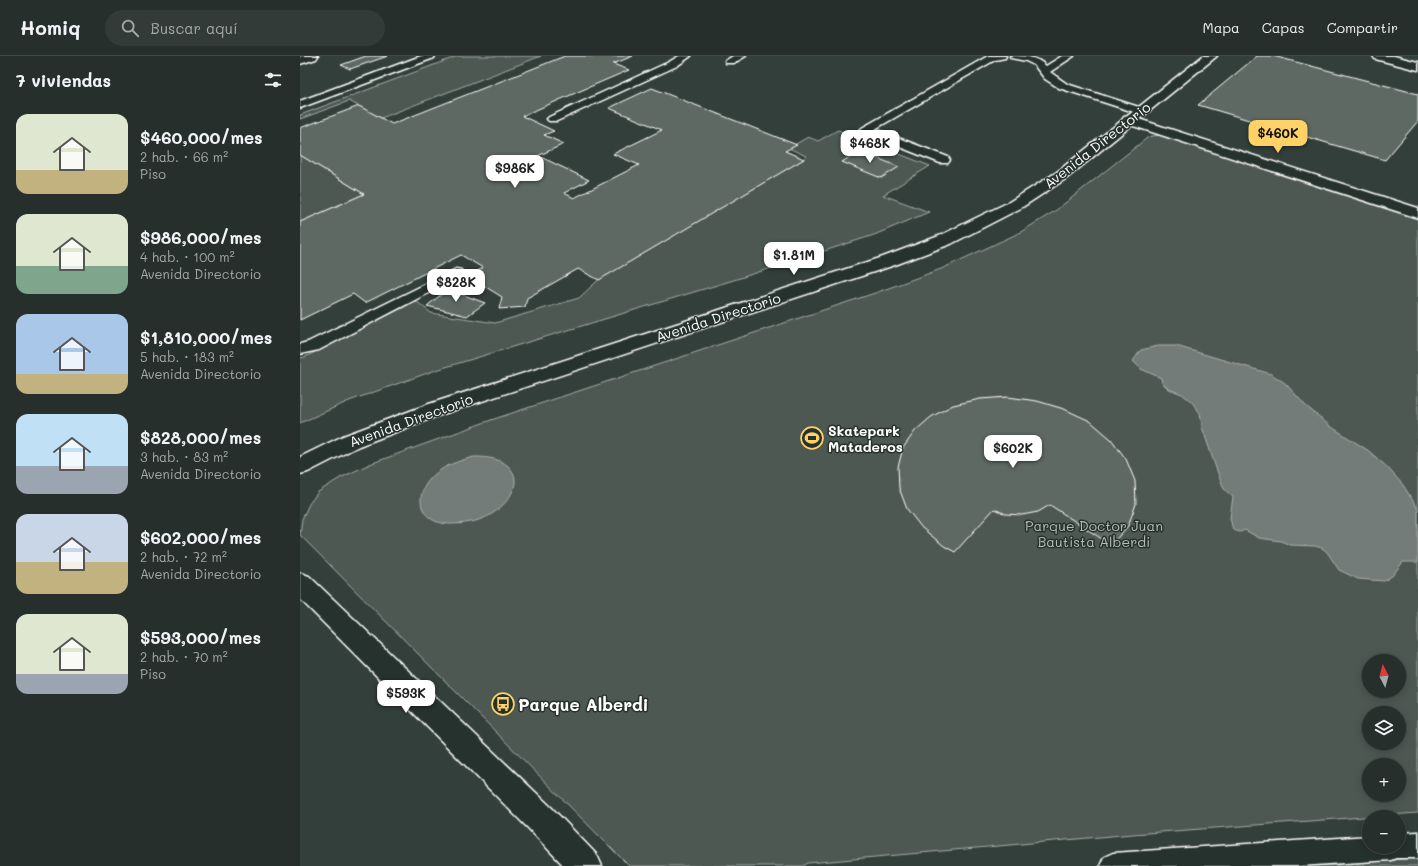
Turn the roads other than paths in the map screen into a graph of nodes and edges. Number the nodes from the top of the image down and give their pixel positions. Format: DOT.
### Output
graph roads {
  1 [pos="312,56"];
  2 [pos="430,56"];
  3 [pos="686,56"];
  4 [pos="741,56"];
  5 [pos="1015,56"];
  6 [pos="1069,56"];
  7 [pos="1210,56"];
  8 [pos="1379,56"];
  9 [pos="993,57"];
  10 [pos="300,60"];
  11 [pos="730,61"];
  12 [pos="1418,66"];
  13 [pos="1044,71"];
  14 [pos="300,105"];
  15 [pos="1135,116"];
  16 [pos="553,119"];
  17 [pos="944,160"];
  18 [pos="1418,213"];
  19 [pos="456,273"];
  20 [pos="300,348"];
  21 [pos="300,466"];
  22 [pos="300,583"];
  23 [pos="1418,845"];
  24 [pos="1406,846"];
  25 [pos="1362,849"];
  26 [pos="586,866"];
  27 [pos="1113,866"];
  1 -- 10 [label="main road"];
  2 -- 14 [label="lane"];
  3 -- 16 [label="lane"];
  4 -- 11 [label="lane"];
  5 -- 13 [label="lane"];
  6 -- 13 [label="lane"];
  7 -- 15 [label="main road, Avenida Directorio"];
  8 -- 12 [label="main road"];
  9 -- 17 [label="lane"];
  13 -- 15 [label="lane"];
  15 -- 18 [label="main road"];
  15 -- 21 [label="main road, Avenida Directorio"];
  19 -- 20 [label="lane"];
  22 -- 26 [label="main road"];
  23 -- 24 [label="lane"];
  25 -- 27 [label="lane"];
}
